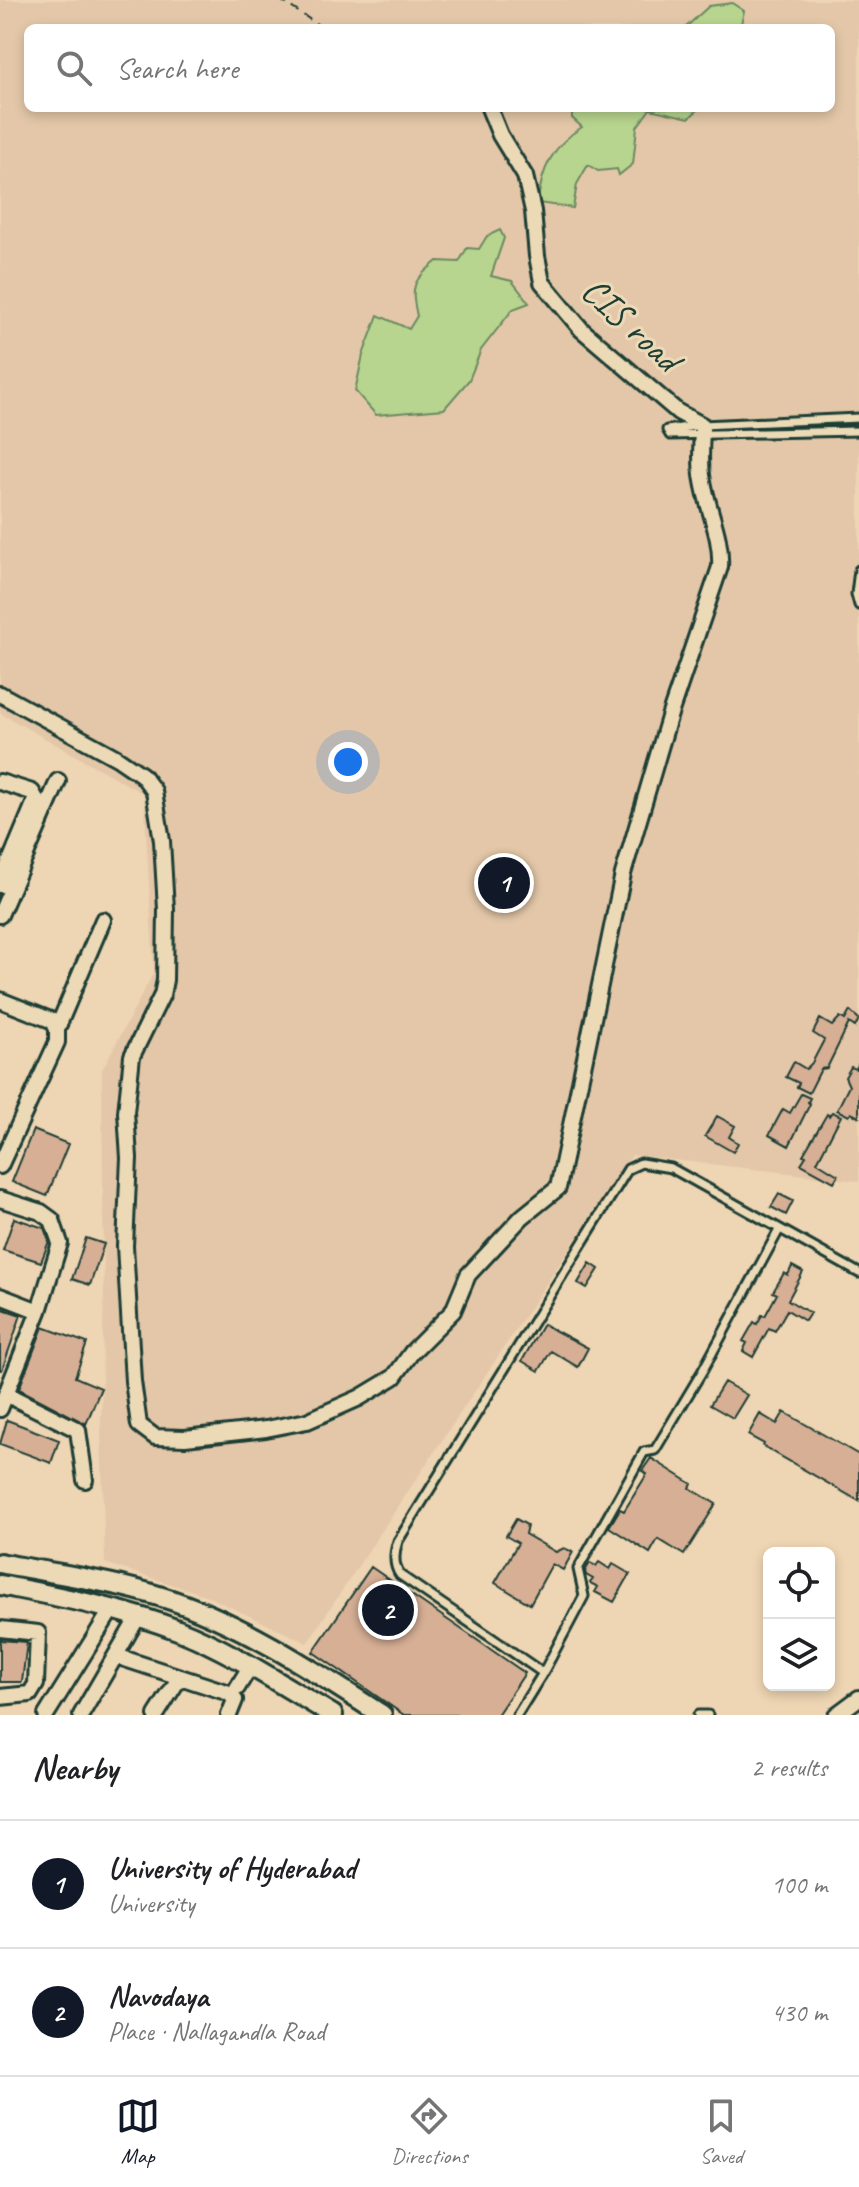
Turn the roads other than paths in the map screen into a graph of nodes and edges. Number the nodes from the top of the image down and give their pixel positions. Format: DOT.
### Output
graph roads {
  1 [pos="491,112"];
  2 [pos="859,418"];
  3 [pos="702,429"];
  4 [pos="859,431"];
  5 [pos="859,570"];
  6 [pos="859,605"];
  7 [pos="0,694"];
  8 [pos="58,781"];
  9 [pos="0,782"];
  10 [pos="0,885"];
  11 [pos="0,915"];
  12 [pos="103,920"];
  13 [pos="0,1000"];
  14 [pos="57,1029"];
  15 [pos="0,1166"];
  16 [pos="0,1199"];
  17 [pos="779,1230"];
  18 [pos="859,1273"];
  19 [pos="0,1296"];
  20 [pos="39,1311"];
  21 [pos="6,1394"];
  22 [pos="0,1409"];
  23 [pos="85,1480"];
  24 [pos="0,1563"];
  25 [pos="0,1585"];
  26 [pos="112,1609"];
  27 [pos="138,1617"];
  28 [pos="0,1629"];
  29 [pos="116,1656"];
  30 [pos="250,1667"];
  31 [pos="543,1673"];
  32 [pos="180,1677"];
  33 [pos="237,1688"];
  34 [pos="0,1697"];
  35 [pos="859,1698"];
  36 [pos="46,1715"];
  37 [pos="81,1715"];
  38 [pos="156,1715"];
  39 [pos="229,1715"];
  40 [pos="333,1715"];
  41 [pos="382,1715"];
  42 [pos="517,1715"];
  43 [pos="698,1715"];
  44 [pos="708,1715"];
  45 [pos="836,1715"];
  1 -- 3 [label="street, CIS road"];
  2 -- 3 [label="lane"];
  3 -- 4 [label="lane"];
  3 -- 7 [label="street"];
  5 -- 6 [label="lane"];
  8 -- 11 [label="street"];
  9 -- 10 [label="street"];
  12 -- 14 [label="street"];
  13 -- 14 [label="street"];
  14 -- 15 [label="street"];
  16 -- 20 [label="street"];
  17 -- 18 [label="lane"];
  17 -- 31 [label="lane"];
  17 -- 31 [label="lane"];
  19 -- 20 [label="street"];
  20 -- 21 [label="street"];
  21 -- 22 [label="street"];
  21 -- 23 [label="street"];
  24 -- 41 [label="main road"];
  25 -- 26 [label="main road"];
  26 -- 27 [label="main road"];
  26 -- 36 [label="street"];
  27 -- 29 [label="street"];
  27 -- 30 [label="main road"];
  28 -- 34 [label="street"];
  29 -- 32 [label="street"];
  29 -- 37 [label="street"];
  30 -- 33 [label="street"];
  30 -- 40 [label="main road"];
  31 -- 42 [label="lane"];
  32 -- 38 [label="street"];
  32 -- 39 [label="street"];
  35 -- 45 [label="street"];
  43 -- 44 [label="lane"];
}
